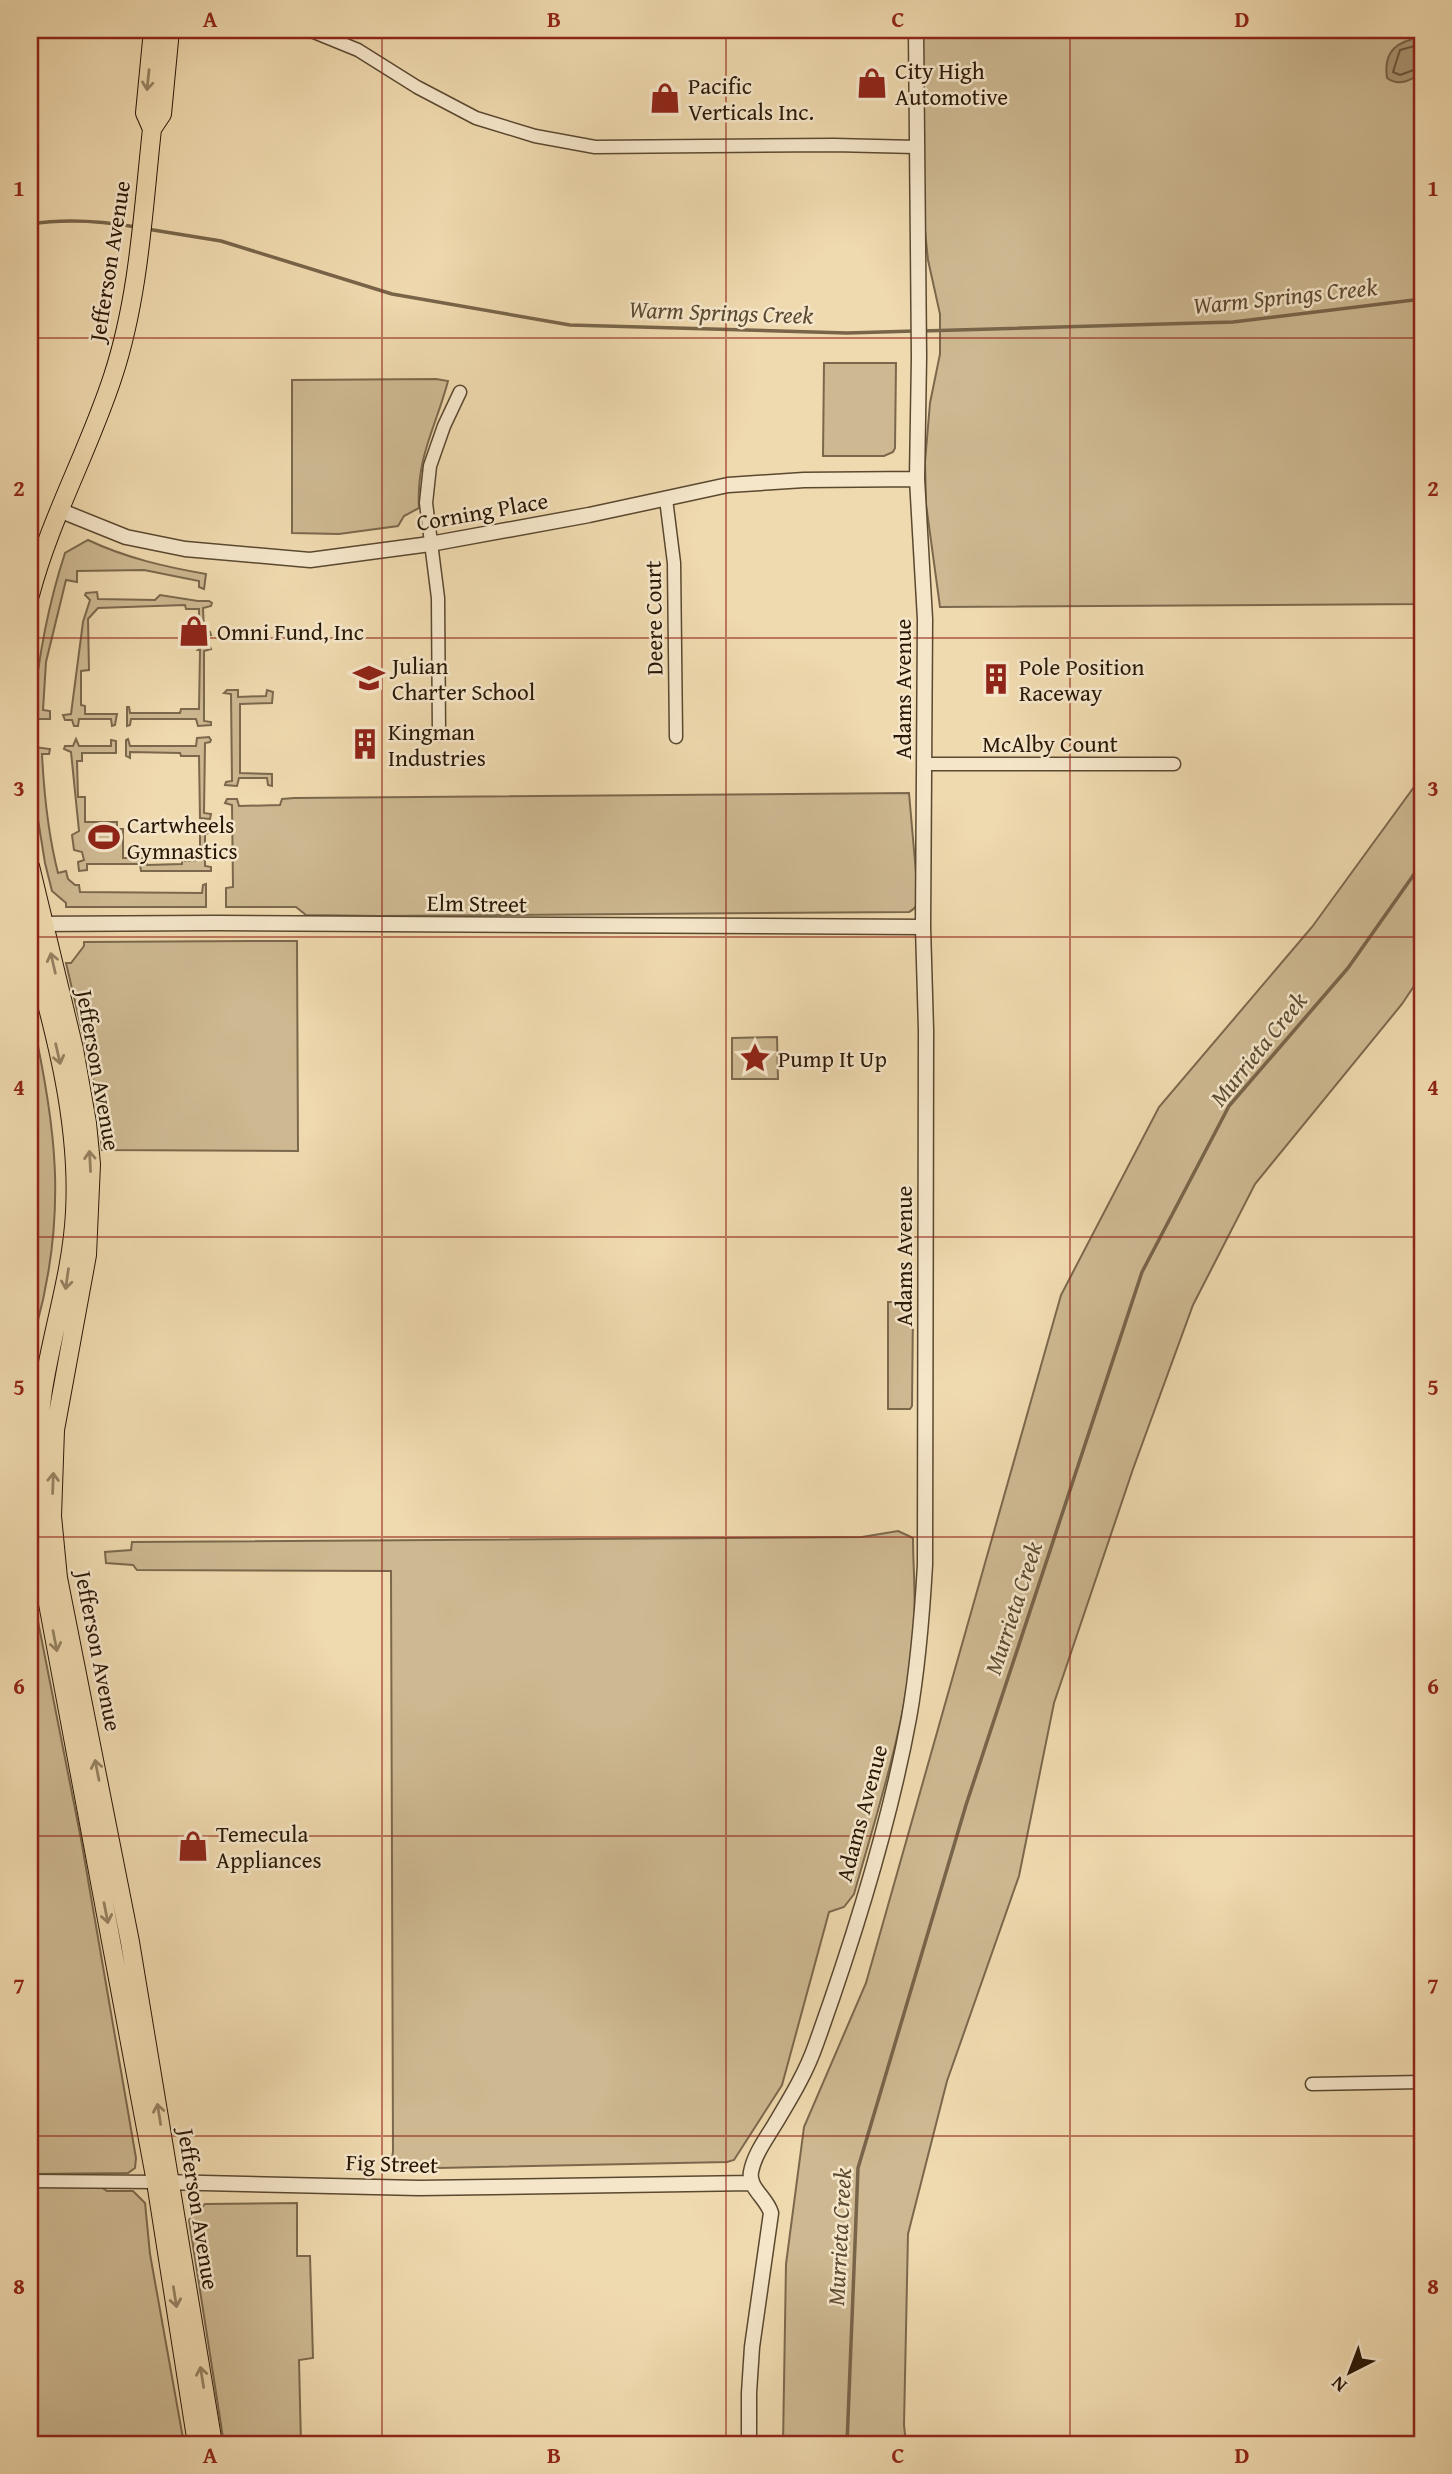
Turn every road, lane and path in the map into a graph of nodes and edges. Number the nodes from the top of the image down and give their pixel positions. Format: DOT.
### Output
graph roads {
  1 [pos="153,30"];
  2 [pos="170,30"];
  3 [pos="309,30"];
  4 [pos="916,30"];
  5 [pos="152,129"];
  6 [pos="916,147"];
  7 [pos="460,392"];
  8 [pos="917,479"];
  9 [pos="666,499"];
  10 [pos="59,510"];
  11 [pos="430,544"];
  12 [pos="30,595"];
  13 [pos="439,735"];
  14 [pos="676,737"];
  15 [pos="925,764"];
  16 [pos="1174,764"];
  17 [pos="30,866"];
  18 [pos="37,924"];
  19 [pos="923,927"];
  20 [pos="30,940"];
  21 [pos="75,1174"];
  22 [pos="87,1255"];
  23 [pos="83,1790"];
  24 [pos="117,1872"];
  25 [pos="1422,2082"];
  26 [pos="1312,2084"];
  27 [pos="30,2182"];
  28 [pos="163,2182"];
  29 [pos="752,2183"];
  30 [pos="197,2444"];
  31 [pos="213,2444"];
  32 [pos="749,2444"];
  1 -- 5 [label="main road, Jefferson Avenue, one-way"];
  2 -- 5 [label="main road, Jefferson Avenue"];
  3 -- 6 [label="street"];
  4 -- 6 [label="street, Adams Avenue"];
  5 -- 10 [label="main road, Jefferson Avenue"];
  6 -- 8 [label="street, Adams Avenue"];
  7 -- 11 [label="street"];
  8 -- 9 [label="street, Corning Place"];
  8 -- 15 [label="street, Adams Avenue"];
  9 -- 11 [label="street, Corning Place"];
  9 -- 14 [label="street, Deere Court"];
  10 -- 11 [label="street, Corning Place"];
  10 -- 12 [label="main road, Jefferson Avenue"];
  11 -- 13 [label="street"];
  15 -- 16 [label="street, McAlby Count"];
  15 -- 19 [label="street, Adams Avenue"];
  17 -- 18 [label="main road, Jefferson Avenue"];
  18 -- 19 [label="street, Elm Street"];
  22 -- 18 [label="main road, Jefferson Avenue, one-way"];
  19 -- 29 [label="street, Adams Avenue"];
  20 -- 21 [label="main road, Jefferson Avenue, one-way"];
  21 -- 22 [label="main road"];
  21 -- 23 [label="main road, Jefferson Avenue, one-way"];
  24 -- 22 [label="main road, Jefferson Avenue, one-way"];
  23 -- 24 [label="main road"];
  23 -- 28 [label="main road, Jefferson Avenue, one-way"];
  28 -- 24 [label="main road, Jefferson Avenue, one-way"];
  25 -- 26 [label="street"];
  27 -- 28 [label="street, Fig Street"];
  28 -- 29 [label="street, Fig Street"];
  28 -- 30 [label="main road, Jefferson Avenue, one-way"];
  31 -- 28 [label="main road, Jefferson Avenue, one-way"];
  29 -- 32 [label="street"];
}
